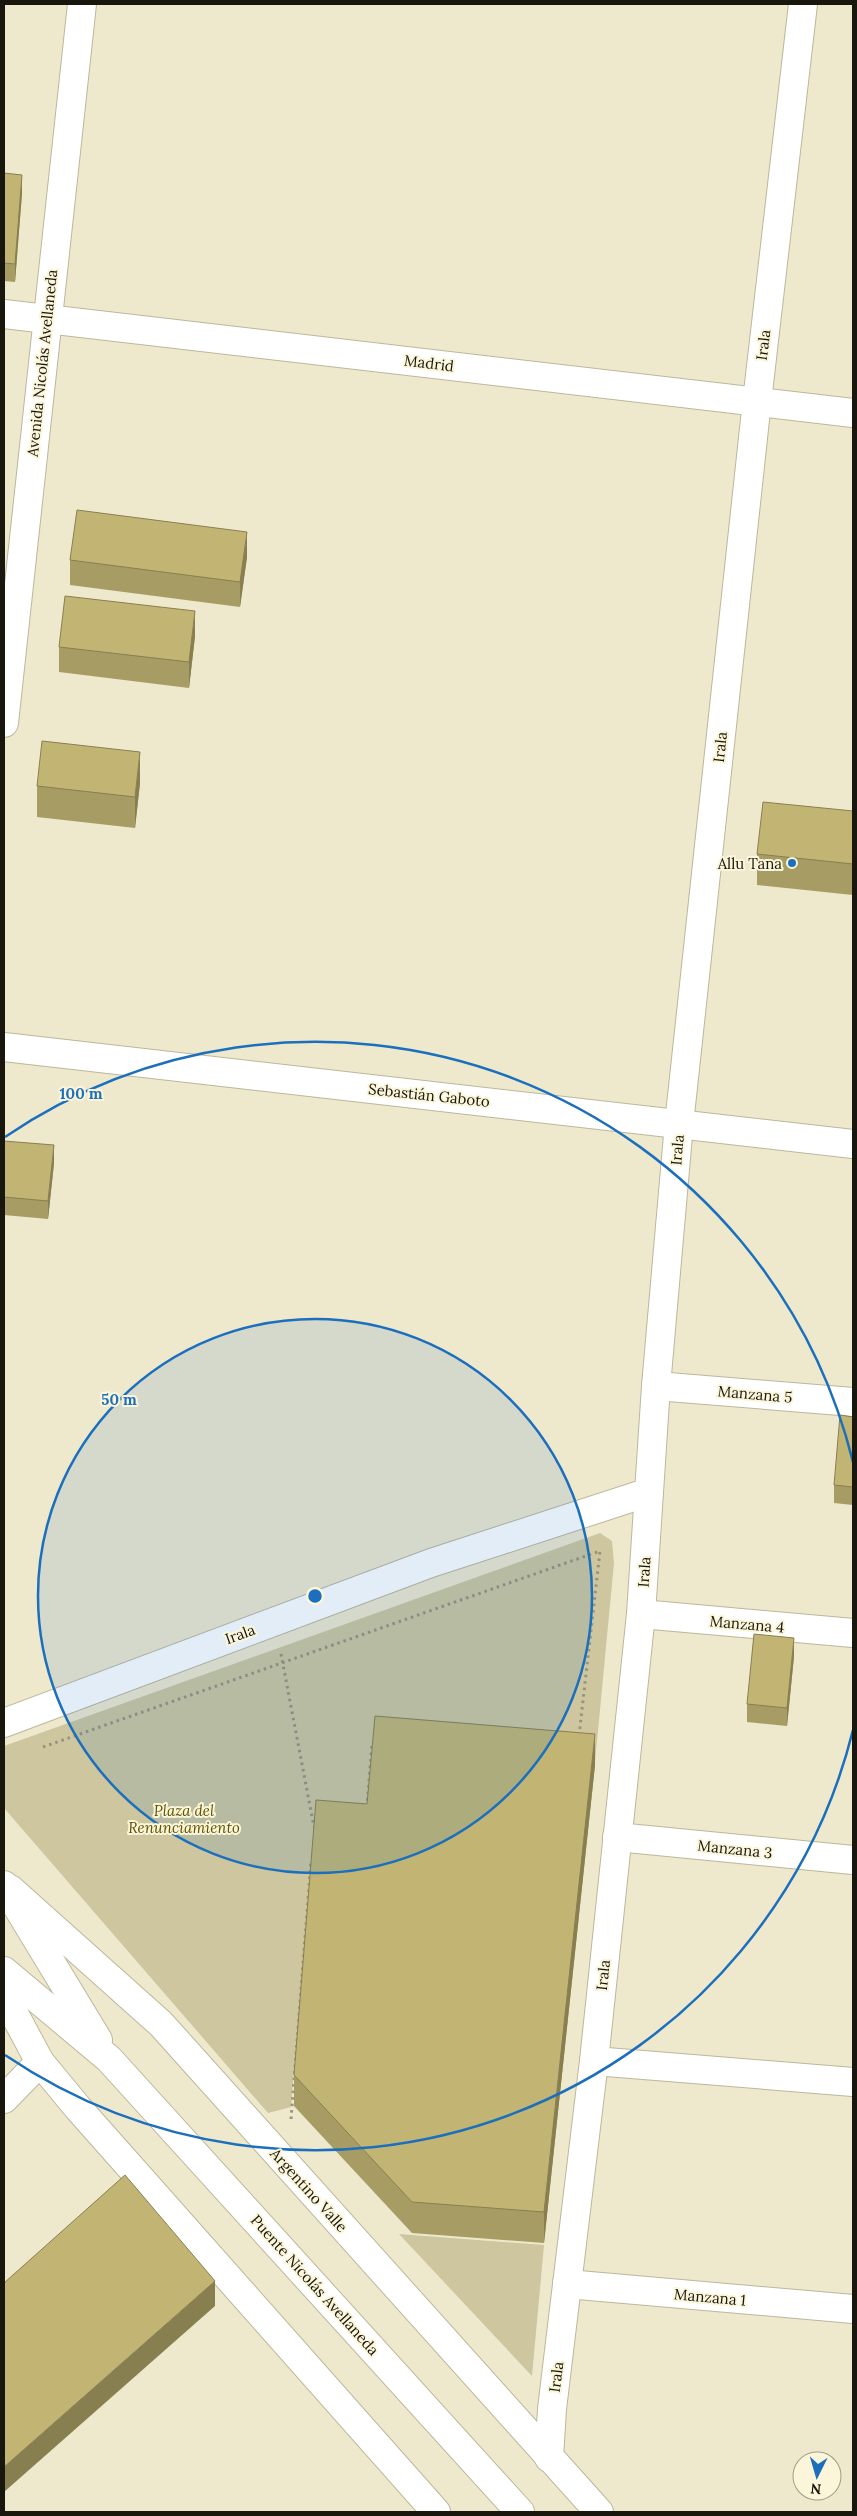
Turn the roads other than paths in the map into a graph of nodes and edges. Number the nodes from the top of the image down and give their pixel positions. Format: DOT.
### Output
graph roads {
  1 [pos="82,4"];
  2 [pos="803,4"];
  3 [pos="4,314"];
  4 [pos="46,319"];
  5 [pos="757,401"];
  6 [pos="853,413"];
  7 [pos="4,723"];
  8 [pos="4,1047"];
  9 [pos="679,1124"];
  10 [pos="853,1144"];
  11 [pos="656,1386"];
  12 [pos="853,1402"];
  13 [pos="649,1492"];
  14 [pos="641,1614"];
  15 [pos="853,1633"];
  16 [pos="4,1723"];
  17 [pos="617,1837"];
  18 [pos="853,1860"];
  19 [pos="4,1884"];
  20 [pos="4,1971"];
  21 [pos="4,1995"];
  22 [pos="109,2059"];
  23 [pos="594,2061"];
  24 [pos="40,2062"];
  25 [pos="853,2082"];
  26 [pos="4,2099"];
  27 [pos="566,2284"];
  28 [pos="853,2309"];
  29 [pos="549,2458"];
  30 [pos="436,2512"];
  31 [pos="520,2512"];
  32 [pos="599,2512"];
  1 -- 4 [label="street, Avenida Nicolás Avellaneda"];
  2 -- 5 [label="street, Irala"];
  3 -- 4 [label="street, Madrid"];
  4 -- 5 [label="street, Madrid"];
  4 -- 7 [label="street, Avenida Nicolás Avellaneda"];
  5 -- 6 [label="street, Madrid"];
  5 -- 9 [label="street, Irala"];
  8 -- 9 [label="street, Sebastián Gaboto"];
  9 -- 10 [label="street, Sebastián Gaboto"];
  9 -- 11 [label="street, Irala"];
  11 -- 12 [label="street, Manzana 5"];
  11 -- 13 [label="street, Irala"];
  13 -- 14 [label="street, Irala"];
  13 -- 16 [label="street, Irala"];
  14 -- 15 [label="street, Manzana 4"];
  14 -- 17 [label="street, Irala"];
  17 -- 18 [label="street, Manzana 3"];
  17 -- 23 [label="street, Irala"];
  19 -- 22 [label="street"];
  19 -- 29 [label="street, Argentino Valle"];
  20 -- 22 [label="street"];
  21 -- 24 [label="street"];
  22 -- 31 [label="street, Puente Nicolás Avellaneda"];
  23 -- 25 [label="street"];
  23 -- 27 [label="street, Irala"];
  24 -- 26 [label="street"];
  24 -- 30 [label="street"];
  27 -- 28 [label="street, Manzana 1"];
  27 -- 29 [label="street, Irala"];
  29 -- 32 [label="street, Argentino Valle"];
}
